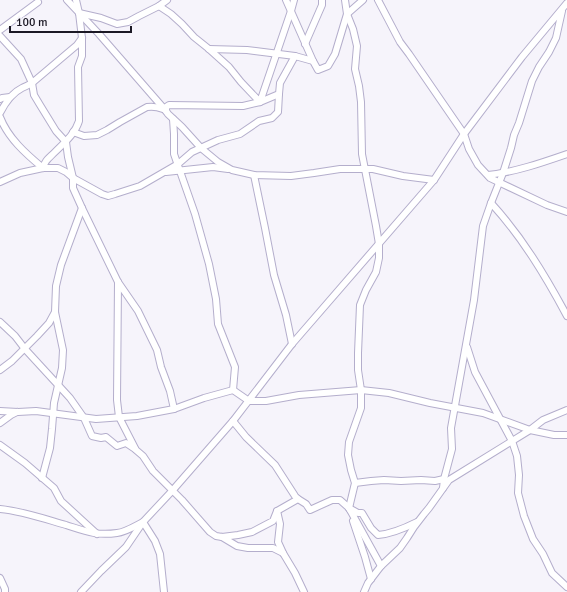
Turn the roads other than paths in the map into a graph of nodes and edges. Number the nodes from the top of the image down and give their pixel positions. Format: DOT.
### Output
graph roads {
  1 [pos="67,0"];
  2 [pos="76,0"];
  3 [pos="167,0"];
  4 [pos="286,0"];
  5 [pos="294,0"];
  6 [pos="322,0"];
  7 [pos="345,0"];
  8 [pos="363,0"];
  9 [pos="378,0"];
  10 [pos="39,1"];
  11 [pos="567,3"];
  12 [pos="159,6"];
  13 [pos="562,10"];
  14 [pos="291,11"];
  15 [pos="79,13"];
  16 [pos="347,14"];
  17 [pos="0,30"];
  18 [pos="0,36"];
  19 [pos="82,38"];
  20 [pos="305,44"];
  21 [pos="209,49"];
  22 [pos="276,54"];
  23 [pos="295,56"];
  24 [pos="313,61"];
  25 [pos="32,83"];
  26 [pos="279,94"];
  27 [pos="10,97"];
  28 [pos="0,99"];
  29 [pos="260,102"];
  30 [pos="166,111"];
  31 [pos="0,113"];
  32 [pos="0,117"];
  33 [pos="173,118"];
  34 [pos="73,132"];
  35 [pos="464,134"];
  36 [pos="66,142"];
  37 [pos="201,148"];
  38 [pos="567,154"];
  39 [pos="178,164"];
  40 [pos="43,168"];
  41 [pos="366,169"];
  42 [pos="232,170"];
  43 [pos="180,171"];
  44 [pos="164,172"];
  45 [pos="503,173"];
  46 [pos="254,175"];
  47 [pos="488,175"];
  48 [pos="73,178"];
  49 [pos="434,180"];
  50 [pos="0,182"];
  51 [pos="499,182"];
  52 [pos="491,203"];
  53 [pos="82,208"];
  54 [pos="567,212"];
  55 [pos="378,244"];
  56 [pos="118,282"];
  57 [pos="55,312"];
  58 [pos="567,316"];
  59 [pos="0,322"];
  60 [pos="292,344"];
  61 [pos="466,345"];
  62 [pos="24,349"];
  63 [pos="0,370"];
  64 [pos="58,384"];
  65 [pos="233,390"];
  66 [pos="361,390"];
  67 [pos="249,401"];
  68 [pos="454,408"];
  69 [pos="174,409"];
  70 [pos="567,410"];
  71 [pos="0,411"];
  72 [pos="18,412"];
  73 [pos="53,413"];
  74 [pos="120,417"];
  75 [pos="84,418"];
  76 [pos="501,420"];
  77 [pos="233,421"];
  78 [pos="0,423"];
  79 [pos="530,430"];
  80 [pos="567,435"];
  81 [pos="512,442"];
  82 [pos="0,445"];
  83 [pos="136,450"];
  84 [pos="42,478"];
  85 [pos="444,480"];
  86 [pos="356,484"];
  87 [pos="443,488"];
  88 [pos="172,491"];
  89 [pos="298,499"];
  90 [pos="349,508"];
  91 [pos="0,509"];
  92 [pos="277,511"];
  93 [pos="418,521"];
  94 [pos="143,522"];
  95 [pos="98,534"];
  96 [pos="222,537"];
  97 [pos="283,553"];
  98 [pos="382,566"];
  99 [pos="0,578"];
  100 [pos="371,579"];
  101 [pos="567,587"];
  102 [pos="5,592"];
  103 [pos="82,592"];
  104 [pos="164,592"];
  105 [pos="304,592"];
  106 [pos="364,592"];
  1 -- 15 [label="street"];
  2 -- 15 [label="street"];
  3 -- 12 [label="street"];
  4 -- 14 [label="street"];
  5 -- 14 [label="street"];
  6 -- 20 [label="street"];
  7 -- 16 [label="street"];
  8 -- 16 [label="street"];
  9 -- 35 [label="street"];
  10 -- 17 [label="street"];
  11 -- 13 [label="street"];
  12 -- 15 [label="street"];
  12 -- 21 [label="street"];
  13 -- 35 [label="street"];
  13 -- 45 [label="street"];
  14 -- 20 [label="street"];
  14 -- 22 [label="street"];
  15 -- 19 [label="street"];
  15 -- 30 [label="street"];
  16 -- 24 [label="street"];
  16 -- 41 [label="street"];
  18 -- 25 [label="street"];
  19 -- 25 [label="street"];
  19 -- 34 [label="street"];
  20 -- 24 [label="street"];
  21 -- 22 [label="street"];
  21 -- 29 [label="street"];
  22 -- 23 [label="street"];
  22 -- 29 [label="street"];
  23 -- 24 [label="street"];
  23 -- 26 [label="street"];
  25 -- 27 [label="street"];
  25 -- 36 [label="street"];
  26 -- 29 [label="street"];
  26 -- 37 [label="street"];
  27 -- 28 [label="street"];
  27 -- 31 [label="street"];
  29 -- 30 [label="street"];
  30 -- 33 [label="street"];
  30 -- 34 [label="street"];
  32 -- 40 [label="street"];
  33 -- 37 [label="street"];
  33 -- 39 [label="street"];
  34 -- 36 [label="street"];
  35 -- 47 [label="street"];
  35 -- 49 [label="street"];
  36 -- 40 [label="street"];
  36 -- 48 [label="street"];
  37 -- 39 [label="street"];
  37 -- 42 [label="street"];
  38 -- 45 [label="street"];
  39 -- 43 [label="street"];
  39 -- 44 [label="street"];
  40 -- 48 [label="street"];
  40 -- 50 [label="street"];
  41 -- 46 [label="street"];
  41 -- 49 [label="street"];
  41 -- 55 [label="street"];
  42 -- 43 [label="street"];
  42 -- 46 [label="street"];
  43 -- 44 [label="street"];
  43 -- 65 [label="street"];
  44 -- 48 [label="street"];
  45 -- 47 [label="street"];
  45 -- 51 [label="street"];
  46 -- 60 [label="street"];
  47 -- 51 [label="street"];
  48 -- 53 [label="street"];
  49 -- 55 [label="street"];
  51 -- 52 [label="street"];
  51 -- 54 [label="street"];
  52 -- 58 [label="street"];
  52 -- 61 [label="street"];
  53 -- 56 [label="street"];
  53 -- 57 [label="street"];
  55 -- 60 [label="street"];
  55 -- 66 [label="street"];
  56 -- 69 [label="street"];
  56 -- 74 [label="street"];
  57 -- 62 [label="street"];
  57 -- 64 [label="street"];
  59 -- 62 [label="street"];
  60 -- 67 [label="street"];
  61 -- 68 [label="street"];
  61 -- 76 [label="street"];
  62 -- 63 [label="street"];
  62 -- 64 [label="street"];
  64 -- 73 [label="street"];
  64 -- 75 [label="street"];
  65 -- 67 [label="street"];
  65 -- 69 [label="street"];
  66 -- 67 [label="street"];
  66 -- 68 [label="street"];
  66 -- 86 [label="street"];
  67 -- 77 [label="street"];
  68 -- 76 [label="street"];
  68 -- 85 [label="street"];
  69 -- 74 [label="street"];
  70 -- 79 [label="street"];
  71 -- 72 [label="street"];
  72 -- 73 [label="street"];
  72 -- 78 [label="street"];
  73 -- 75 [label="street"];
  73 -- 84 [label="street"];
  74 -- 75 [label="street"];
  74 -- 83 [label="street"];
  75 -- 83 [label="street"];
  76 -- 79 [label="street"];
  76 -- 81 [label="street"];
  77 -- 88 [label="street"];
  77 -- 89 [label="street"];
  79 -- 80 [label="street"];
  79 -- 81 [label="street"];
  81 -- 87 [label="street"];
  81 -- 101 [label="street"];
  82 -- 84 [label="street"];
  83 -- 88 [label="street"];
  84 -- 95 [label="street"];
  85 -- 86 [label="street"];
  85 -- 87 [label="street"];
  86 -- 90 [label="street"];
  87 -- 93 [label="street"];
  88 -- 94 [label="street"];
  88 -- 96 [label="street"];
  89 -- 90 [label="street"];
  89 -- 92 [label="street"];
  90 -- 93 [label="street"];
  90 -- 98 [label="street"];
  90 -- 100 [label="street"];
  91 -- 95 [label="street"];
  92 -- 96 [label="street"];
  92 -- 97 [label="street"];
  93 -- 98 [label="street"];
  94 -- 95 [label="street"];
  94 -- 103 [label="street"];
  94 -- 104 [label="street"];
  96 -- 97 [label="street"];
  97 -- 105 [label="street"];
  98 -- 100 [label="street"];
  99 -- 102 [label="street"];
  100 -- 106 [label="street"];
}
